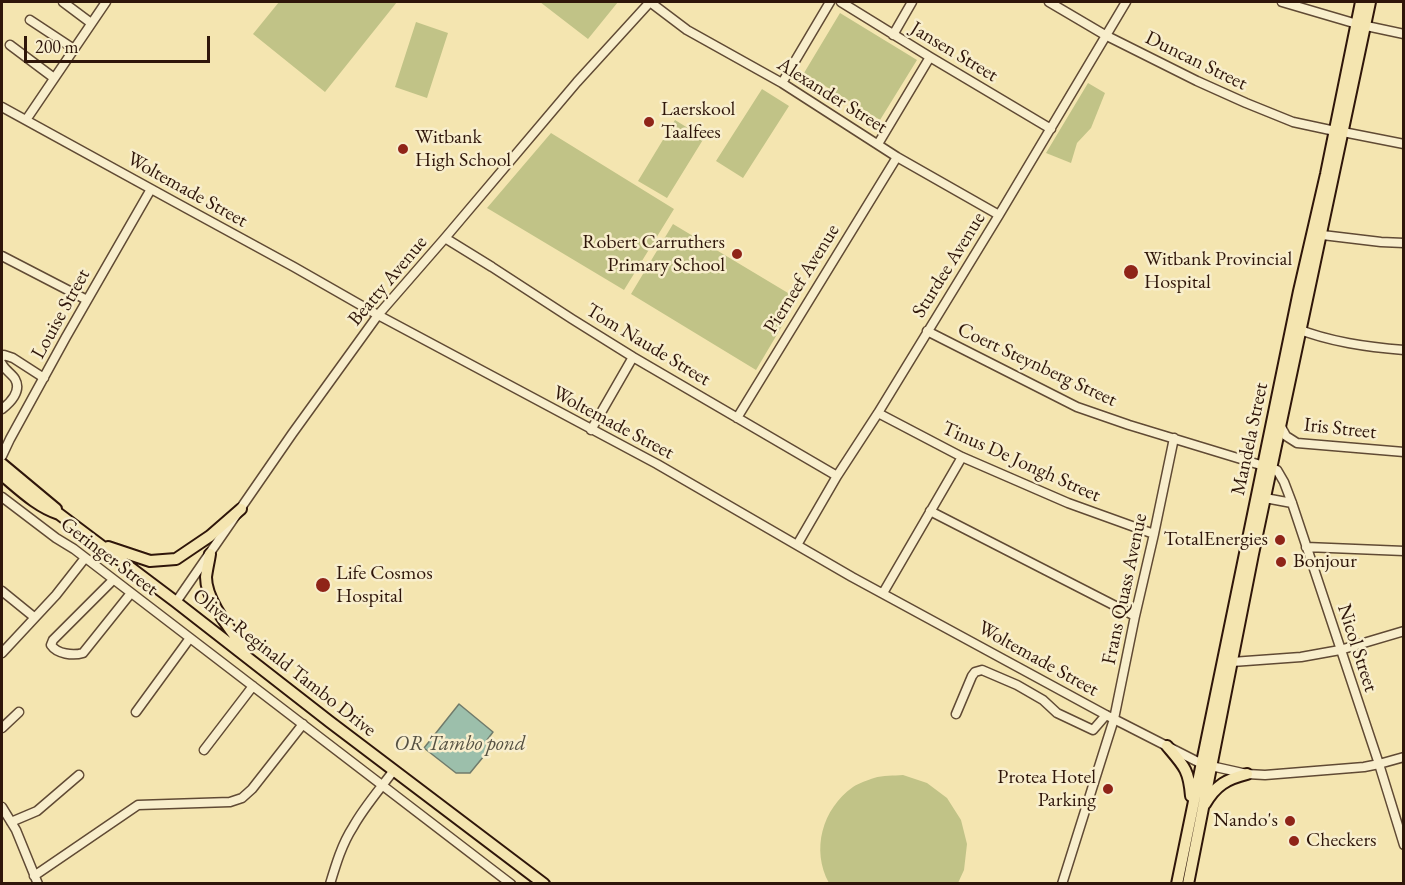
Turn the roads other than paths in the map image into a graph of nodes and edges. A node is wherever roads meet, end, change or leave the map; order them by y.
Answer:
1 (63, 2) edge
2 (106, 2) edge
3 (650, 2) edge
4 (830, 2) edge
5 (841, 2) edge
6 (912, 2) edge
7 (1049, 2) edge
8 (1126, 2) edge
9 (1282, 2) edge
10 (1361, 2) edge
11 (1370, 2) edge
12 (30, 20) dead end
13 (91, 23) junction
14 (1361, 24) junction
15 (893, 34) junction
16 (1404, 34) edge
17 (1105, 35) junction
18 (10, 45) dead end
19 (74, 49) junction
20 (930, 57) junction
21 (54, 78) junction
22 (782, 83) junction
23 (2, 106) edge
24 (26, 120) junction
25 (1051, 129) junction
26 (1339, 132) junction
27 (878, 144) junction
28 (1404, 144) edge
29 (897, 157) junction
30 (151, 189) junction
31 (999, 215) junction
32 (1316, 235) junction
33 (445, 238) junction
34 (1404, 243) edge
35 (2, 256) edge
36 (87, 300) junction
37 (378, 315) junction
38 (1296, 329) junction
39 (927, 331) junction
40 (1404, 350) edge
41 (2, 357) edge
42 (633, 357) junction
43 (2, 364) edge
44 (44, 378) junction
45 (2, 409) edge
46 (878, 412) junction
47 (736, 418) junction
48 (1280, 425) junction
49 (591, 430) junction
50 (1174, 438) junction
51 (1404, 452) edge
52 (2, 456) edge
53 (962, 457) junction
54 (2, 464) edge
55 (1267, 466) junction
56 (2, 475) edge
57 (837, 476) junction
58 (2, 497) edge
59 (1265, 498) junction
60 (1292, 503) junction
61 (241, 509) junction
62 (930, 511) junction
63 (59, 514) junction
64 (1154, 534) junction
65 (99, 544) junction
66 (797, 545) junction
67 (1306, 547) junction
68 (1404, 551) edge
69 (210, 554) junction
70 (85, 558) junction
71 (113, 580) junction
72 (2, 591) edge
73 (131, 593) junction
74 (883, 593) junction
75 (176, 602) junction
76 (1135, 616) junction
77 (34, 617) junction
78 (1404, 631) edge
79 (190, 638) junction
80 (1340, 650) junction
81 (2, 653) edge
82 (251, 659) junction
83 (1227, 661) junction
84 (253, 686) junction
85 (18, 712) dead end
86 (136, 712) dead end
87 (956, 714) dead end
88 (1110, 717) junction
89 (303, 724) junction
90 (2, 728) edge
91 (1167, 746) junction
92 (204, 750) dead end
93 (1404, 757) edge
94 (1206, 765) junction
95 (1379, 765) junction
96 (394, 770) junction
97 (1247, 774) junction
98 (79, 775) dead end
99 (383, 785) junction
100 (2, 807) edge
101 (1197, 809) junction
102 (11, 822) junction
103 (1404, 845) edge
104 (36, 880) edge
105 (330, 884) edge
106 (511, 884) edge
107 (544, 884) edge
108 (1062, 884) edge
109 (1177, 884) edge
110 (1188, 884) edge

1 - 13 street
2 - 13 street
3 - 22 street, Alexander Street
3 - 33 street, Beatty Avenue
4 - 22 street
5 - 15 street, Jansen Street
6 - 15 street
7 - 17 street, Duncan Street
8 - 17 street, Sturdee Avenue
9 - 14 street
10 - 14 main road, Mandela Street
11 - 14 main road, Mandela Street
12 - 19 street
13 - 19 street
14 - 16 street
14 - 26 main road, Mandela Street
15 - 20 street, Jansen Street
17 - 25 street, Sturdee Avenue
17 - 26 street, Duncan Street
18 - 21 street
19 - 21 street
20 - 25 street, Jansen Street
20 - 27 street
21 - 24 street
22 - 27 street, Alexander Street
23 - 24 street, Woltemade Street
24 - 30 street, Woltemade Street
25 - 31 street, Sturdee Avenue
26 - 28 street, Duncan Street
26 - 32 main road, Mandela Street
27 - 29 street, Alexander Street
29 - 31 street, Alexander Street
29 - 47 street, Pierneef Avenue
30 - 36 street, Louise Street
30 - 37 street, Woltemade Street
31 - 39 street, Sturdee Avenue
32 - 34 street
32 - 38 main road, Mandela Street
33 - 37 street, Beatty Avenue
33 - 42 street, Tom Naude Street
35 - 36 street
36 - 44 street, Louise Street
37 - 49 street, Woltemade Street
37 - 61 street, Beatty Avenue
38 - 40 street
38 - 48 main road, Mandela Street
38 - 55 main road, Mandela Street
39 - 46 street, Sturdee Avenue
39 - 50 street, Coert Steynberg Street
41 - 44 street
42 - 47 street, Tom Naude Street
42 - 49 street
43 - 45 street
44 - 52 street, Louise Street
46 - 53 street, Tinus De Jongh Street
46 - 57 street, Sturdee Avenue
47 - 57 street, Tom Naude Street
48 - 51 street, Iris Street
48 - 55 main road, Mandela Street
49 - 66 street, Woltemade Street
50 - 55 street, Coert Steynberg Street
50 - 64 street, Frans Quass Avenue
53 - 62 street
53 - 64 street, Tinus De Jongh Street
54 - 63 main road, Oliver Reginald Tambo Drive
55 - 59 main road, Mandela Street
55 - 60 street, Nicol Street
55 - 83 main road, Mandela Street
56 - 63 main road, Oliver Reginald Tambo Drive
57 - 66 street, Sturdee Avenue
58 - 70 street, Geringer Street
59 - 60 street
59 - 83 main road, Mandela Street
60 - 67 street, Nicol Street
61 - 65 main road
61 - 69 street, Beatty Avenue
62 - 74 street
62 - 76 street
63 - 65 main road, Oliver Reginald Tambo Drive
64 - 76 street, Frans Quass Avenue
65 - 75 main road, Oliver Reginald Tambo Drive
66 - 74 street, Woltemade Street
67 - 68 street
67 - 80 street, Nicol Street
69 - 75 street, Beatty Avenue
69 - 82 main road
70 - 71 street, Geringer Street
70 - 77 street
71 - 73 street, Geringer Street
71 - 73 street
72 - 77 street
73 - 79 street, Geringer Street
74 - 88 street, Woltemade Street
75 - 82 main road, Oliver Reginald Tambo Drive
76 - 88 street, Frans Quass Avenue
77 - 81 street
78 - 80 street
79 - 84 street, Geringer Street
79 - 86 street
80 - 83 street
80 - 95 street, Nicol Street
82 - 96 main road, Oliver Reginald Tambo Drive
83 - 94 main road, Mandela Street
84 - 89 street, Geringer Street
84 - 92 street
85 - 90 street
87 - 88 street
88 - 91 street, Woltemade Street
88 - 108 street, Frans Quass Avenue
89 - 99 street, Geringer Street
89 - 104 street
91 - 94 street, Woltemade Street
91 - 101 main road
93 - 95 street, Woltemade Street
94 - 97 street, Woltemade Street
94 - 101 main road, Mandela Street
95 - 97 street, Woltemade Street
95 - 103 street, Nicol Street
96 - 99 street
96 - 107 main road, Oliver Reginald Tambo Drive
97 - 101 main road
98 - 102 street
99 - 105 street
99 - 106 street, Geringer Street
100 - 102 street
101 - 109 main road, Mandela Street
101 - 110 main road, Mandela Street
102 - 104 street

